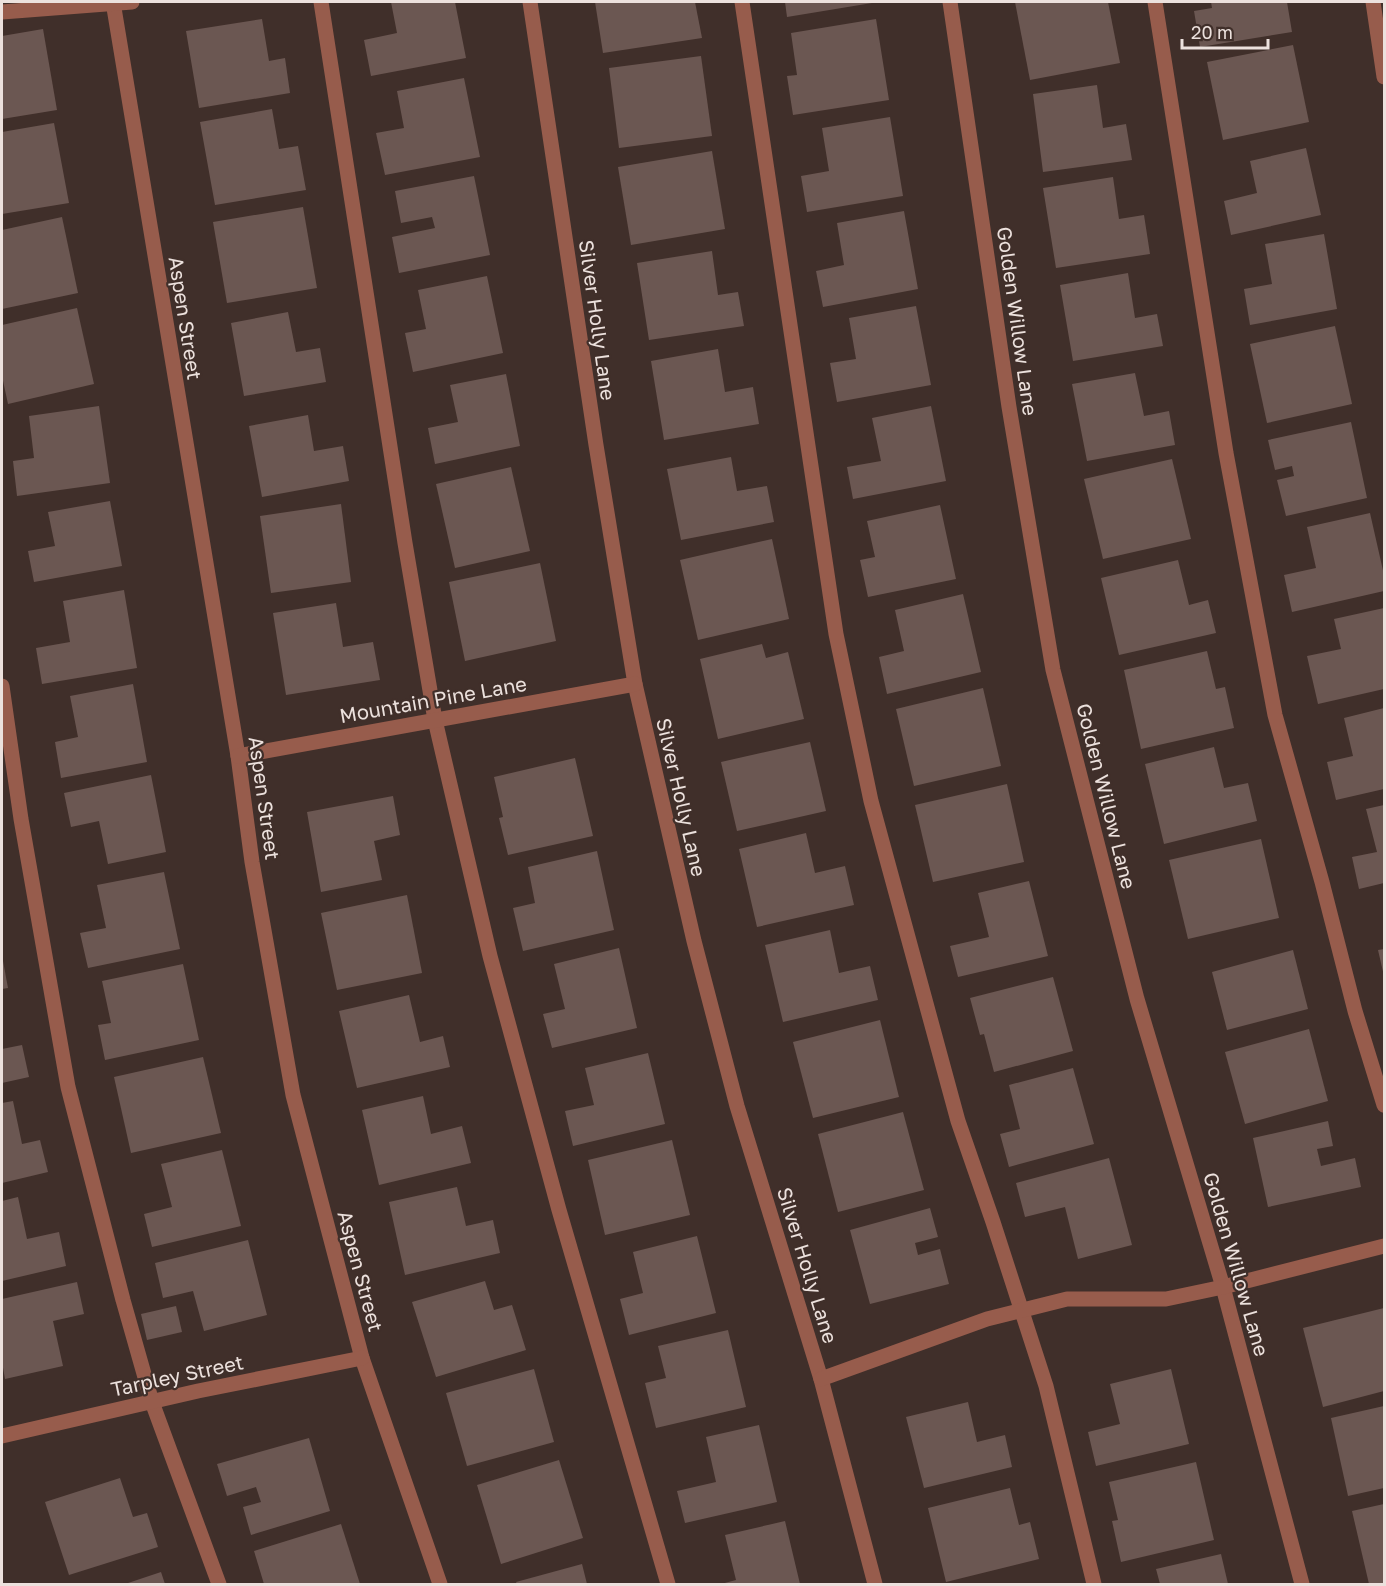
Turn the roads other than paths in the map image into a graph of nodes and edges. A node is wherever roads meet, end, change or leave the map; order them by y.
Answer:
1 (113, 2) edge
2 (132, 2) edge
3 (321, 2) edge
4 (530, 2) edge
5 (742, 2) edge
6 (950, 2) edge
7 (1155, 2) edge
8 (1373, 2) edge
9 (2, 12) edge
10 (1384, 77) edge
11 (635, 684) junction
12 (2, 686) edge
13 (435, 720) junction
14 (238, 756) junction
15 (1384, 1105) edge
16 (1384, 1246) edge
17 (1223, 1287) junction
18 (1022, 1311) junction
19 (362, 1358) junction
20 (820, 1379) junction
21 (152, 1402) junction
22 (2, 1436) edge
23 (219, 1584) edge
24 (440, 1584) edge
25 (668, 1584) edge
26 (875, 1584) edge
27 (1094, 1584) edge
28 (1302, 1584) edge

1 - 2 street
1 - 9 street
1 - 14 street, Aspen Street
3 - 13 street
4 - 11 street, Silver Holly Lane
5 - 18 street
6 - 17 street, Golden Willow Lane
7 - 15 street
8 - 10 street
11 - 13 street, Mountain Pine Lane
11 - 20 street, Silver Holly Lane
12 - 21 street
13 - 14 street, Mountain Pine Lane
13 - 25 street
14 - 19 street, Aspen Street
16 - 17 street
17 - 18 street
17 - 28 street, Golden Willow Lane
18 - 20 street
18 - 27 street
19 - 21 street, Tarpley Street
19 - 24 street, Aspen Street
20 - 26 street, Silver Holly Lane
21 - 22 street, Tarpley Street
21 - 23 street

